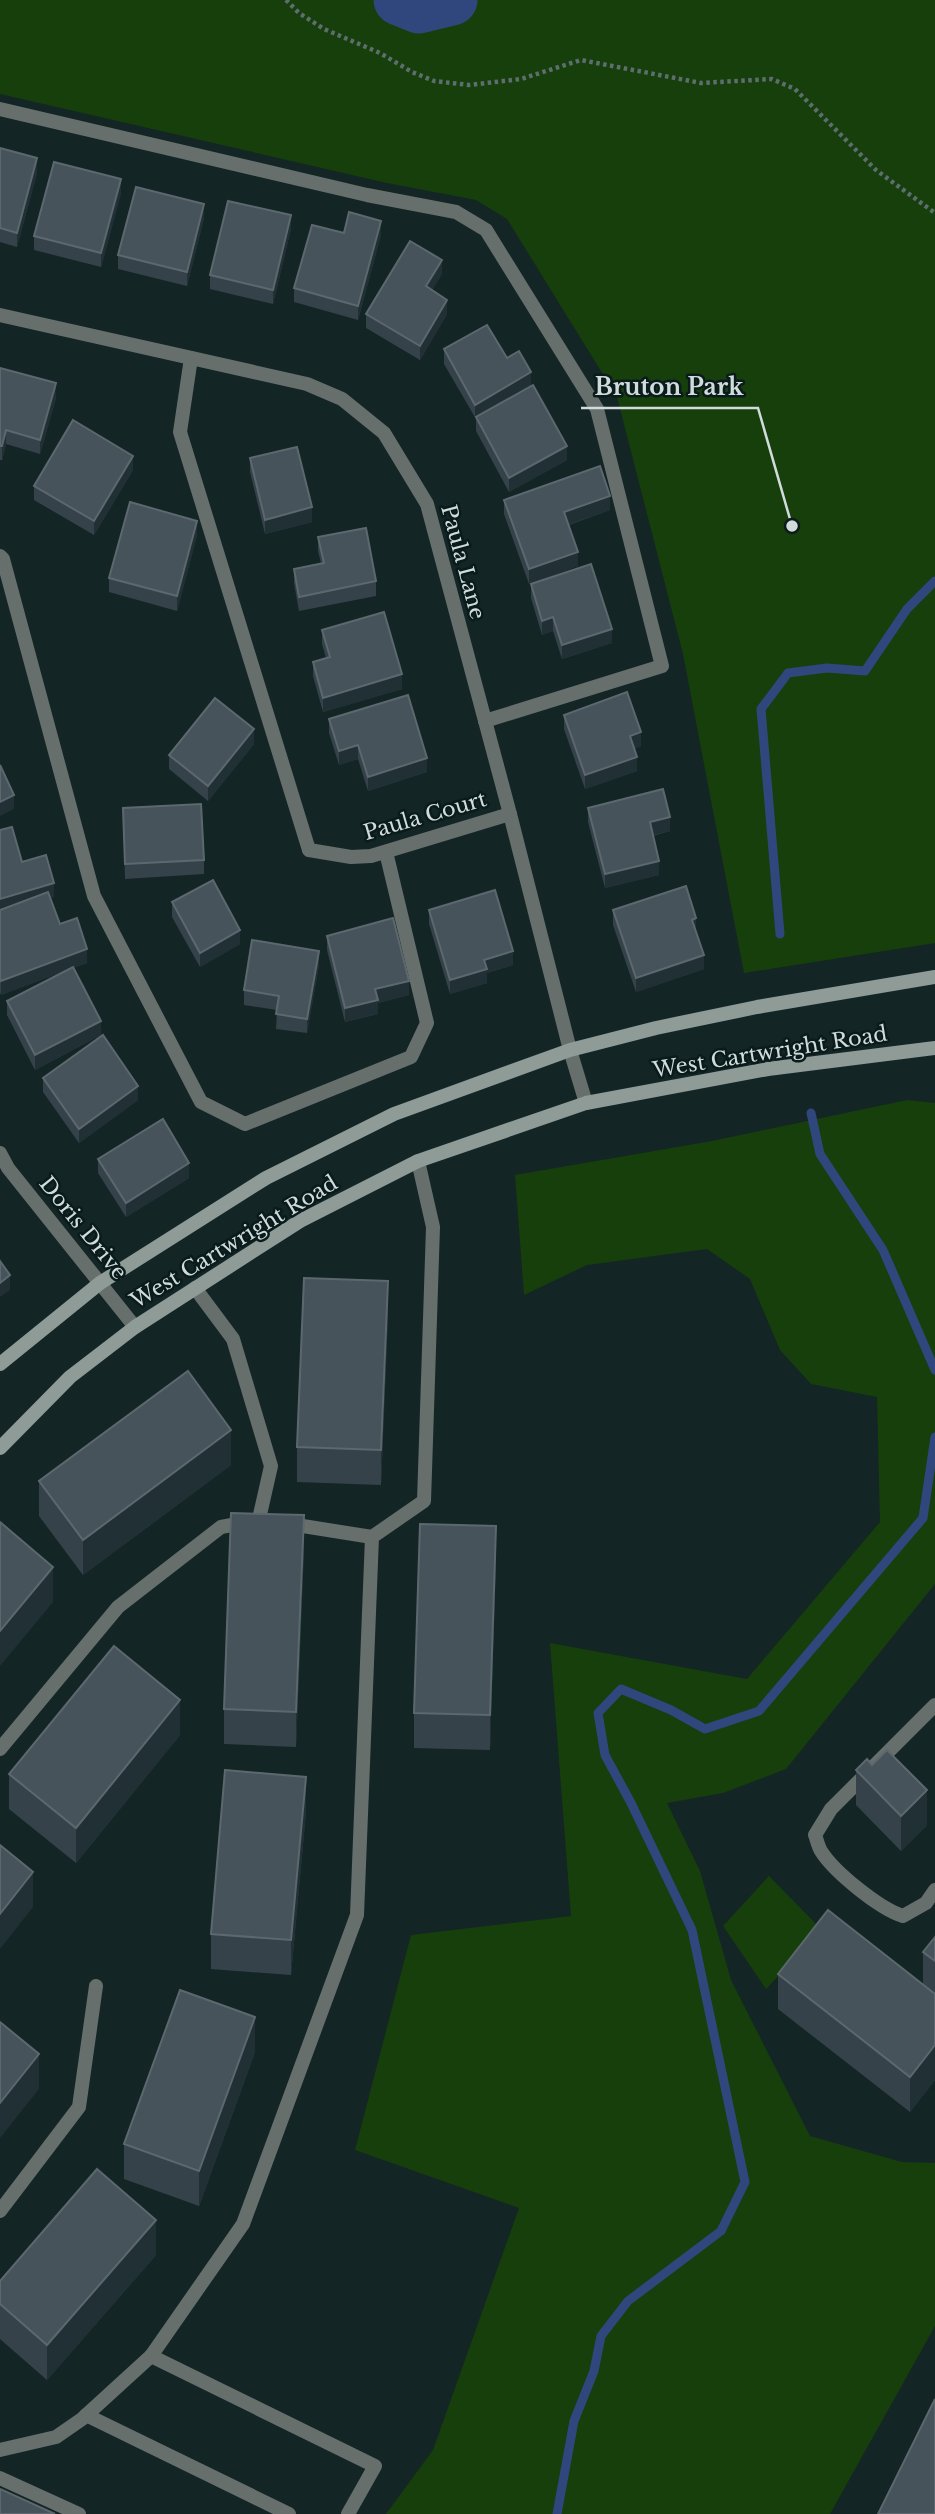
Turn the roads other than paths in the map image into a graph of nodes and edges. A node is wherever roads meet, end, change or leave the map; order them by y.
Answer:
1 (0, 109) edge
2 (0, 315) edge
3 (191, 358) junction
4 (0, 556) edge
5 (485, 721) junction
6 (510, 814) junction
7 (386, 852) junction
8 (935, 976) edge
9 (935, 1048) edge
10 (570, 1050) junction
11 (586, 1103) junction
12 (0, 1153) edge
13 (418, 1161) junction
14 (100, 1283) junction
15 (195, 1288) junction
16 (135, 1327) junction
17 (0, 1364) edge
18 (0, 1448) edge
19 (259, 1519) junction
20 (372, 1537) junction
21 (935, 1705) edge
22 (0, 1749) edge
23 (935, 1890) edge
24 (96, 1986) dead end
25 (0, 2211) edge
26 (151, 2356) junction
27 (86, 2415) junction
28 (0, 2450) edge
29 (0, 2478) edge
30 (79, 2514) edge
31 (289, 2514) edge
32 (348, 2514) edge

1 - 5 street
2 - 3 street, Paula Lane
3 - 5 street, Paula Lane
3 - 7 street, Paula Court
4 - 7 street
5 - 6 street, Paula Lane
6 - 7 street, Paula Court
6 - 10 street, Paula Lane
8 - 10 main road, West Cartwright Road
9 - 11 main road, West Cartwright Road
10 - 11 street, Paula Lane
10 - 14 main road, West Cartwright Road
11 - 13 main road, West Cartwright Road
12 - 14 street, Doris Drive
13 - 15 main road, West Cartwright Road
13 - 20 street
14 - 16 street, Doris Drive
14 - 17 main road, West Cartwright Road
15 - 16 main road, West Cartwright Road
15 - 19 street
16 - 18 main road, West Cartwright Road
19 - 20 street
19 - 22 street
20 - 26 street
21 - 23 street
24 - 25 street
26 - 27 street
26 - 32 street
27 - 28 street
27 - 31 street
29 - 30 street

